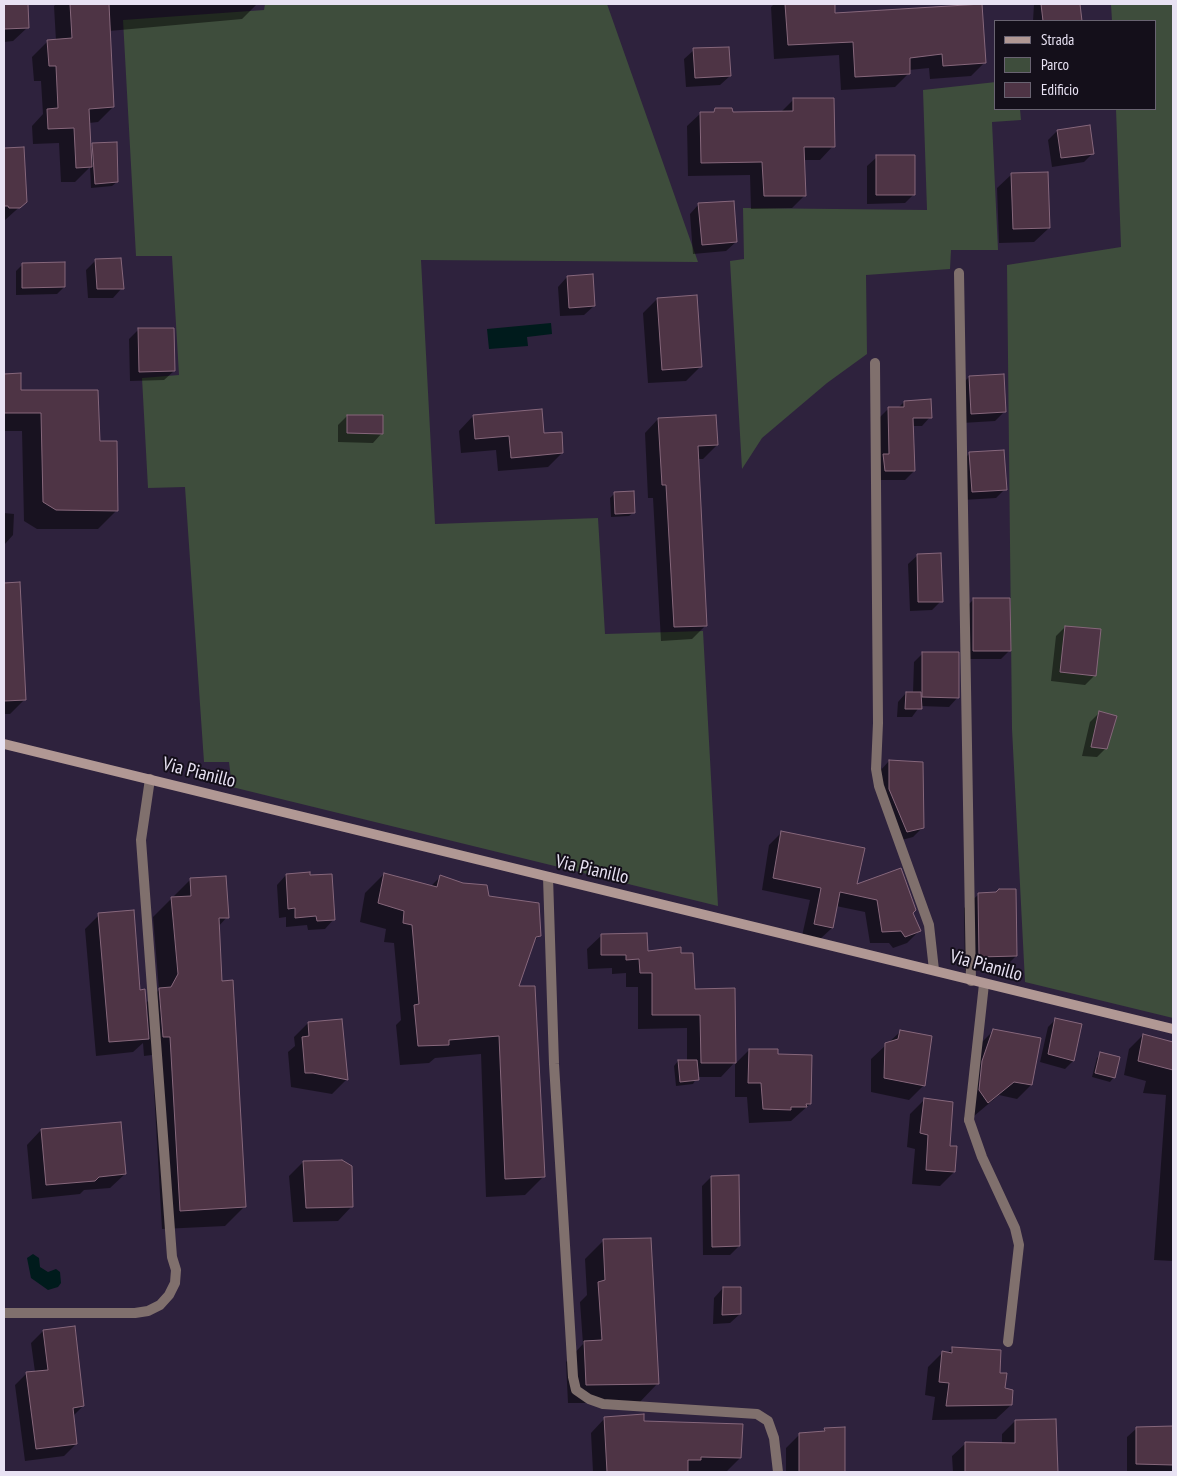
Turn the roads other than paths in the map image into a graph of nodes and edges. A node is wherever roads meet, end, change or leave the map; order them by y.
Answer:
1 (959, 274) dead end
2 (875, 362) dead end
3 (4, 744) edge
4 (150, 779) junction
5 (548, 878) junction
6 (934, 970) junction
7 (971, 982) junction
8 (984, 984) junction
9 (1173, 1030) edge
10 (4, 1313) edge
11 (1008, 1342) dead end
12 (778, 1472) edge

1 - 7 street
2 - 6 street
3 - 4 street, Via Pianillo
4 - 5 street, Via Pianillo
4 - 10 street
5 - 6 street, Via Pianillo
5 - 12 street
6 - 7 street, Via Pianillo
7 - 8 street, Via Pianillo
8 - 9 street, Via Pianillo
8 - 11 street

